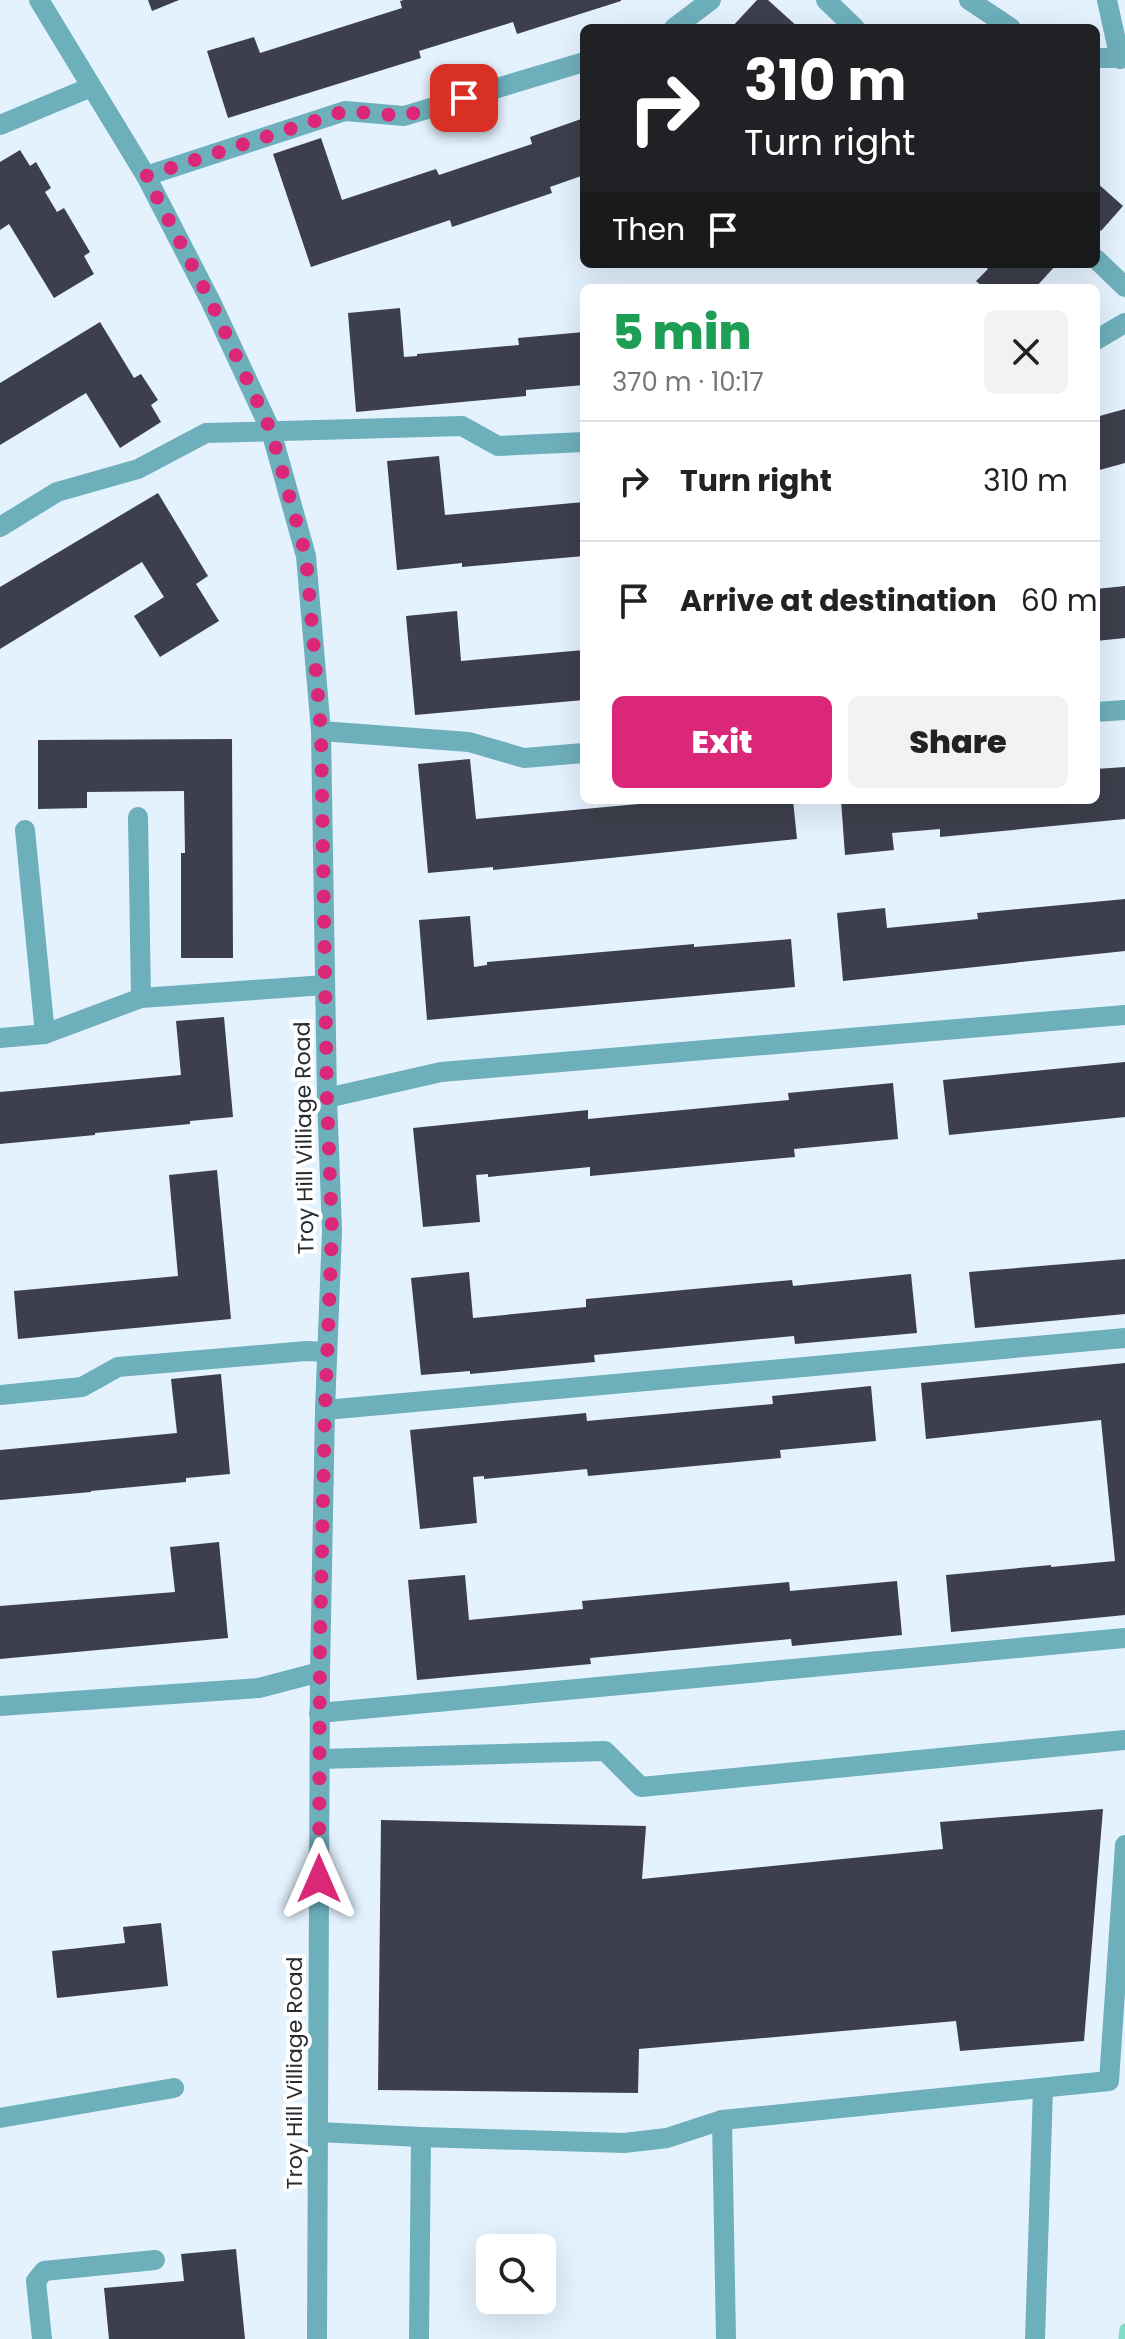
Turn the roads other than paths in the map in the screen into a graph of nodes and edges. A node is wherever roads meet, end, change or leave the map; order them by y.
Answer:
1 (39, 0) edge
2 (711, 0) edge
3 (826, 0) edge
4 (969, 0) edge
5 (1107, 0) edge
6 (679, 24) edge
7 (851, 24) edge
8 (1005, 24) edge
9 (1100, 58) edge
10 (1123, 58) edge
11 (580, 63) edge
12 (91, 87) junction
13 (0, 125) edge
14 (146, 176) junction
15 (1100, 263) edge
16 (1125, 287) edge
17 (1125, 323) edge
18 (1100, 338) edge
19 (271, 431) junction
20 (580, 442) edge
21 (0, 527) edge
22 (1125, 710) edge
23 (1100, 712) edge
24 (321, 731) junction
25 (580, 753) edge
26 (138, 817) dead end
27 (25, 830) dead end
28 (325, 985) junction
29 (141, 998) junction
30 (1125, 1015) edge
31 (45, 1034) junction
32 (0, 1038) edge
33 (327, 1098) junction
34 (1125, 1338) edge
35 (327, 1352) junction
36 (0, 1395) edge
37 (325, 1410) junction
38 (1125, 1638) edge
39 (320, 1672) junction
40 (0, 1706) edge
41 (319, 1713) junction
42 (1125, 1740) edge
43 (320, 1759) junction
44 (1125, 1845) edge
45 (174, 2088) dead end
46 (1043, 2089) junction
47 (0, 2118) edge
48 (722, 2120) junction
49 (318, 2132) junction
50 (421, 2137) junction
51 (155, 2260) dead end
52 (42, 2339) edge
53 (317, 2339) edge
54 (419, 2339) edge
55 (726, 2339) edge
56 (1035, 2339) edge

1 - 12 street, Troy Hill Villiage Road
2 - 6 street
3 - 7 street
4 - 8 street
5 - 10 street
9 - 10 street
11 - 14 street
12 - 13 street
12 - 14 street, Troy Hill Villiage Road
14 - 19 street, Troy Hill Villiage Road
15 - 16 street
17 - 18 street
19 - 20 street
19 - 21 street
19 - 24 street, Troy Hill Villiage Road
22 - 23 street
24 - 25 street
24 - 28 street, Troy Hill Villiage Road
26 - 29 street
27 - 31 street
28 - 29 street
28 - 33 street, Troy Hill Villiage Road
29 - 31 street
30 - 33 street
31 - 32 street
33 - 35 street, Troy Hill Villiage Road
34 - 37 street
35 - 36 street
35 - 37 street, Troy Hill Villiage Road
37 - 39 street, Troy Hill Villiage Road
38 - 41 street
39 - 40 street
39 - 41 street, Troy Hill Villiage Road
41 - 43 street, Troy Hill Villiage Road
42 - 43 street
43 - 49 street, Troy Hill Villiage Road
44 - 46 street
45 - 47 street
46 - 48 street
46 - 56 street
48 - 50 street
48 - 55 street
49 - 50 street
49 - 53 street, Troy Hill Villiage Road
50 - 54 street
51 - 52 street

